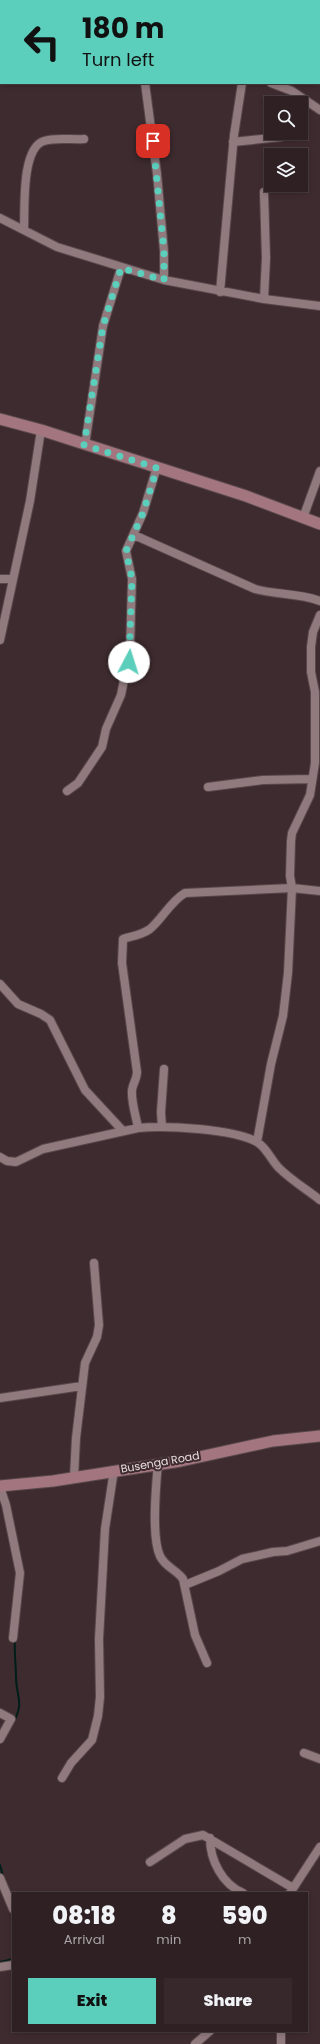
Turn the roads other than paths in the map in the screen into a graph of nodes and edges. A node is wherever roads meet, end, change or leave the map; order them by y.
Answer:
1 (145, 84) edge
2 (242, 84) edge
3 (274, 84) edge
4 (320, 110) edge
5 (84, 139) dead end
6 (264, 139) edge
7 (233, 142) junction
8 (264, 192) dead end
9 (0, 218) edge
10 (24, 229) junction
11 (121, 268) junction
12 (164, 280) junction
13 (220, 292) junction
14 (264, 300) junction
15 (320, 306) edge
16 (0, 419) edge
17 (41, 430) junction
18 (84, 445) junction
19 (157, 468) junction
20 (320, 471) edge
21 (303, 518) junction
22 (320, 524) edge
23 (134, 535) junction
24 (13, 579) junction
25 (0, 580) edge
26 (320, 601) edge
27 (320, 615) edge
28 (0, 640) edge
29 (316, 680) edge
30 (312, 779) junction
31 (208, 787) dead end
32 (67, 791) dead end
33 (292, 888) junction
34 (320, 891) edge
35 (0, 984) edge
36 (164, 1069) dead end
37 (162, 1127) junction
38 (138, 1128) junction
39 (123, 1131) junction
40 (257, 1142) junction
41 (0, 1157) edge
42 (320, 1200) edge
43 (94, 1263) dead end
44 (82, 1386) junction
45 (0, 1398) edge
46 (320, 1436) edge
47 (158, 1464) junction
48 (114, 1470) junction
49 (74, 1477) junction
50 (0, 1486) edge
51 (320, 1541) edge
52 (185, 1585) junction
53 (13, 1638) dead end
54 (207, 1663) dead end
55 (0, 1713) edge
56 (0, 1739) edge
57 (304, 1753) dead end
58 (320, 1758) edge
59 (62, 1778) dead end
60 (210, 1838) junction
61 (320, 1847) edge
62 (150, 1862) dead end
63 (0, 1878) edge
64 (291, 1891) edge
65 (242, 1892) edge
66 (12, 1907) edge
67 (12, 1965) edge
68 (0, 1967) edge
69 (205, 2032) edge
70 (281, 2032) edge
71 (194, 2044) edge
72 (281, 2044) edge

1 - 12 street
2 - 7 street
3 - 4 street
5 - 10 street
6 - 7 street
7 - 13 street
8 - 14 street
9 - 10 street
10 - 11 street
11 - 12 street
11 - 18 street
12 - 13 street
13 - 14 street
14 - 15 street
16 - 17 main road
17 - 18 main road
17 - 24 street
18 - 19 main road
19 - 21 main road
19 - 23 street
20 - 21 street
21 - 22 main road
23 - 26 street
23 - 32 street
24 - 25 street
24 - 28 street
27 - 29 street
29 - 30 street
30 - 31 street
30 - 33 street
33 - 34 street
33 - 38 street
33 - 40 street
35 - 39 street
36 - 37 street
37 - 38 street
37 - 40 street
38 - 39 street
39 - 41 street
40 - 42 street
43 - 44 street
44 - 45 street
44 - 49 street
46 - 47 main road, Busenga Road
47 - 48 main road, Busenga Road
47 - 52 street
48 - 49 main road, Busenga Road
48 - 59 street
49 - 50 main road, Busenga Road
50 - 53 street
51 - 52 street
52 - 54 street
55 - 56 street
57 - 58 street
60 - 62 street
60 - 64 street
60 - 65 street
61 - 64 street
63 - 66 street
67 - 68 street
69 - 71 street
70 - 72 street

